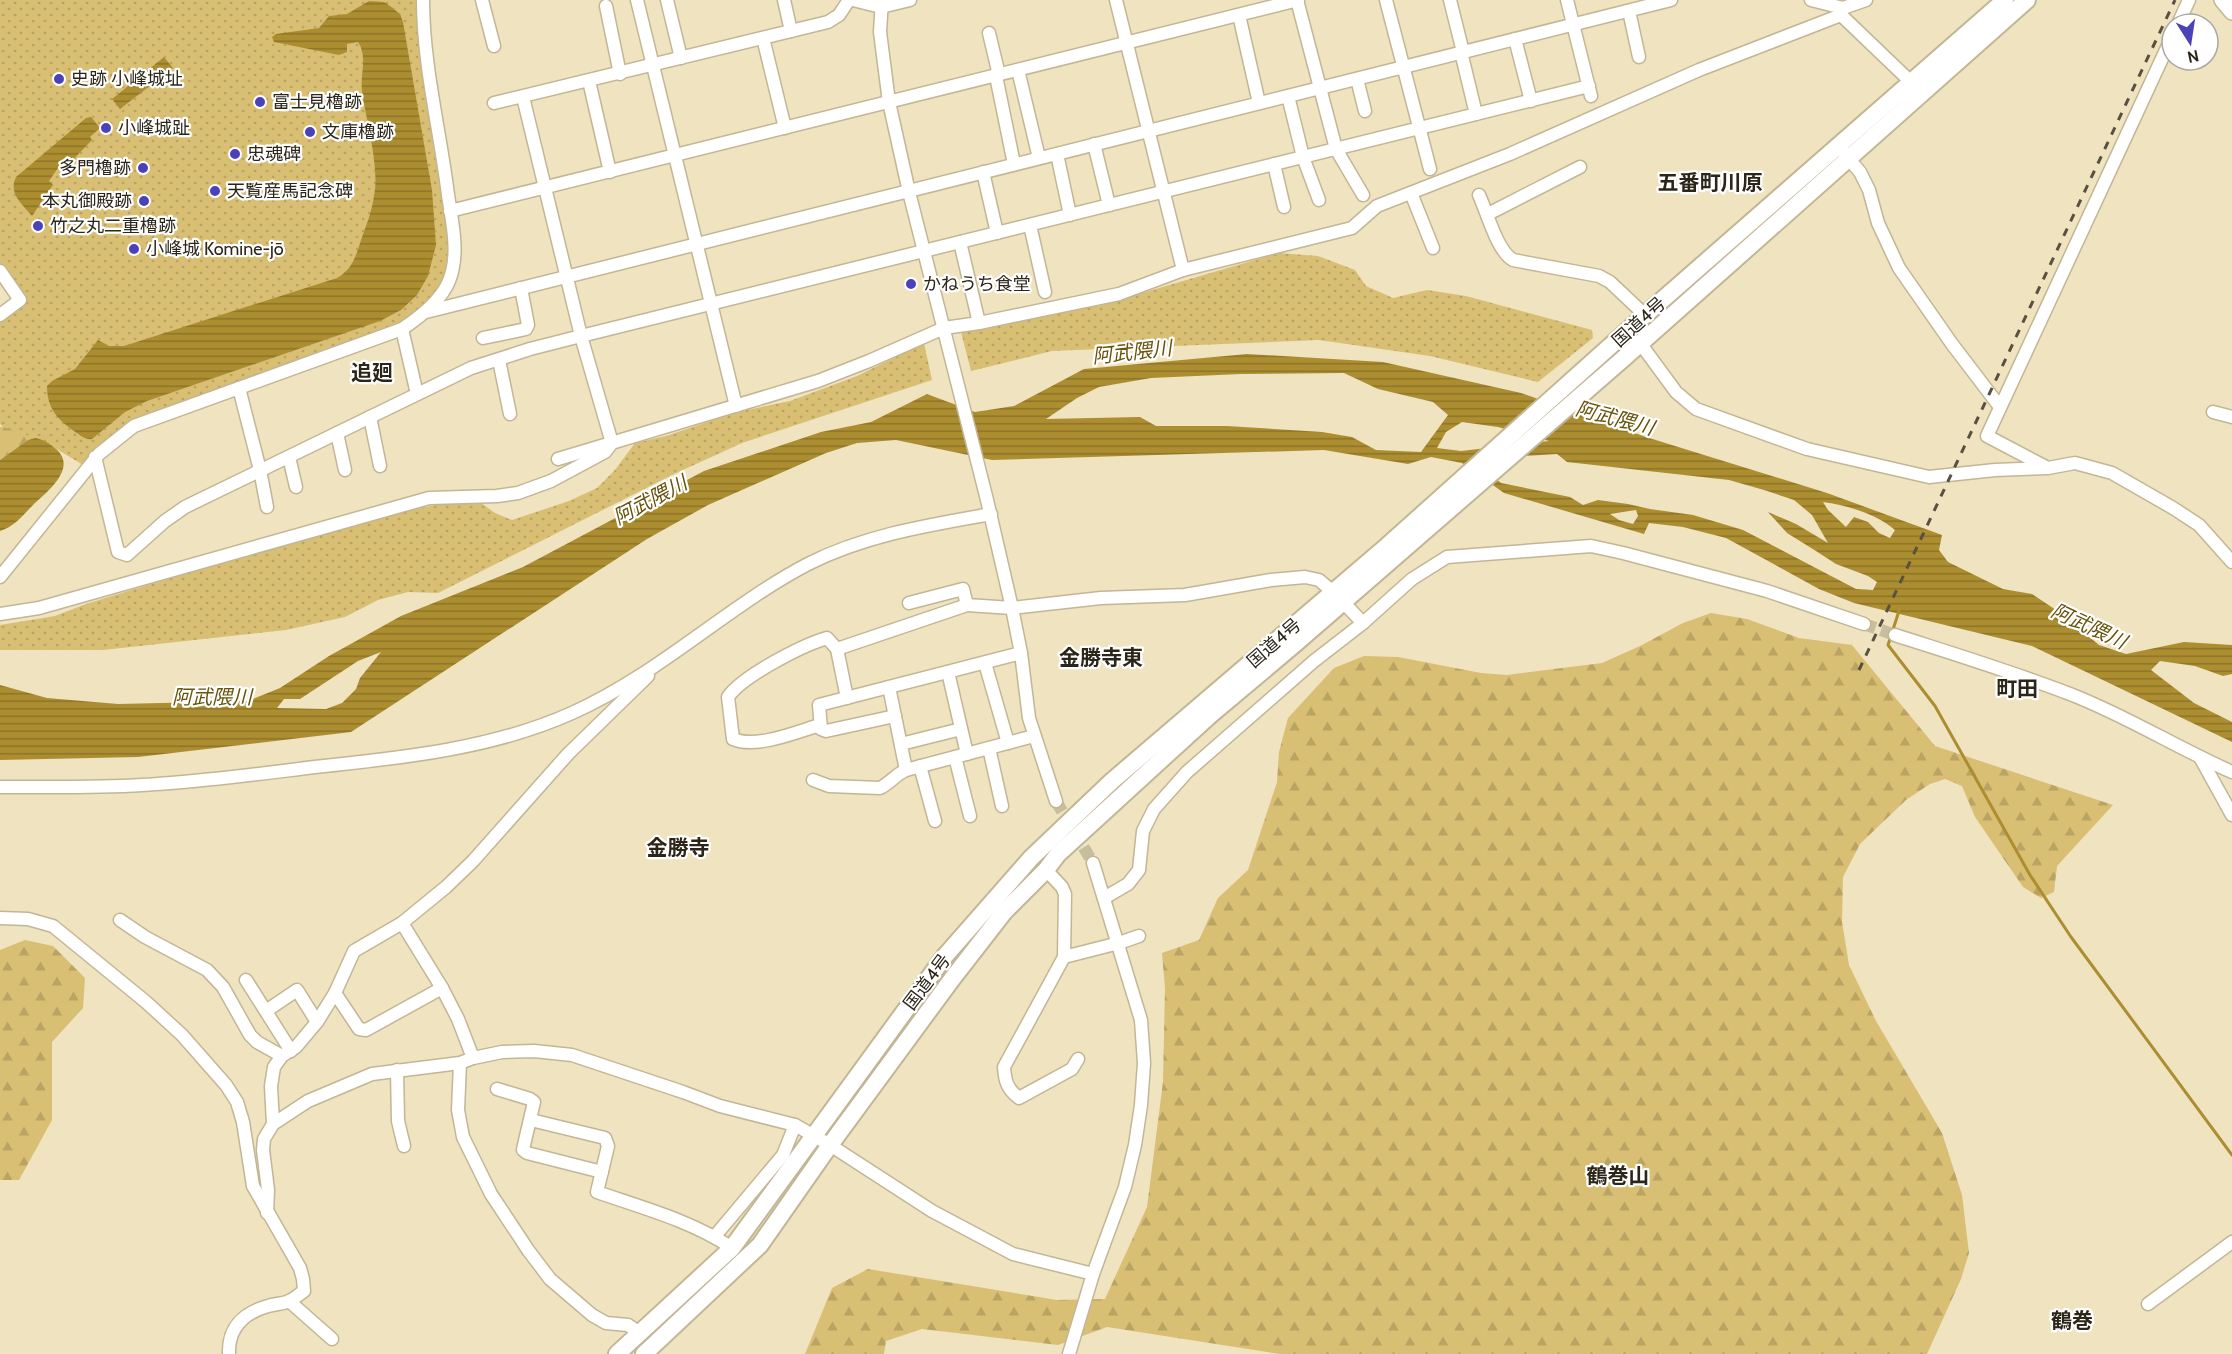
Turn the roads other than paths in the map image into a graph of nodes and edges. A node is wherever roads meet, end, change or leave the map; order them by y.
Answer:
1 (423, 0) edge
2 (482, 0) edge
3 (637, 0) edge
4 (667, 0) edge
5 (784, 0) edge
6 (849, 0) edge
7 (853, 0) edge
8 (910, 0) edge
9 (1116, 0) edge
10 (1298, 0) edge
11 (1386, 0) edge
12 (1450, 0) edge
13 (1567, 0) edge
14 (1811, 0) edge
15 (1866, 0) edge
16 (2005, 0) edge
17 (2027, 0) edge
18 (2222, 0) edge
19 (1663, 1) edge
20 (881, 4) edge
21 (1256, 5) edge
22 (606, 6) dead end
23 (1629, 11) junction
24 (1842, 11) junction
25 (2232, 12) edge
26 (1239, 15) junction
27 (1574, 24) junction
28 (791, 31) junction
29 (989, 33) dead end
30 (763, 38) junction
31 (1515, 39) junction
32 (1127, 43) junction
33 (494, 46) dead end
34 (1462, 52) junction
35 (1639, 57) dead end
36 (681, 58) junction
37 (2160, 63) edge
38 (653, 65) junction
39 (1403, 67) junction
40 (1018, 70) junction
41 (620, 74) junction
42 (997, 75) junction
43 (1357, 79) junction
44 (589, 81) junction
45 (1912, 83) junction
46 (1320, 88) junction
47 (1288, 96) junction
48 (523, 97) junction
49 (1531, 100) junction
50 (889, 102) junction
51 (494, 103) dead end
52 (1259, 103) junction
53 (1365, 111) dead end
54 (1476, 114) junction
55 (785, 128) junction
56 (1418, 128) junction
57 (1148, 131) junction
58 (1094, 144) junction
59 (1336, 149) junction
60 (1844, 153) junction
61 (1057, 154) junction
62 (675, 156) junction
63 (1304, 157) junction
64 (1038, 158) junction
65 (1014, 164) junction
66 (1274, 164) junction
67 (1580, 167) dead end
68 (1430, 169) dead end
69 (610, 172) junction
70 (983, 172) junction
71 (546, 188) junction
72 (909, 192) junction
73 (1164, 192) junction
74 (1411, 193) junction
75 (1363, 195) dead end
76 (1479, 195) dead end
77 (1319, 200) dead end
78 (1109, 205) junction
79 (1284, 207) dead end
80 (450, 211) junction
81 (1488, 214) junction
82 (1070, 215) junction
83 (1030, 225) junction
84 (997, 233) junction
85 (960, 242) junction
86 (697, 244) junction
87 (1433, 248) dead end
88 (924, 251) junction
89 (1183, 270) junction
90 (0, 271) edge
91 (567, 276) junction
92 (520, 288) junction
93 (1045, 292) dead end
94 (711, 304) junction
95 (426, 312) junction
96 (0, 315) edge
97 (1645, 315) junction
98 (979, 323) junction
99 (402, 329) junction
100 (945, 332) junction
101 (581, 336) junction
102 (483, 338) dead end
103 (1640, 343) junction
104 (499, 360) junction
105 (238, 388) junction
106 (417, 394) junction
107 (736, 406) junction
108 (2000, 407) junction
109 (2213, 412) dead end
110 (510, 414) dead end
111 (370, 417) junction
112 (2232, 417) edge
113 (337, 433) junction
114 (612, 443) junction
115 (95, 457) junction
116 (289, 457) junction
117 (558, 459) dead end
118 (380, 466) dead end
119 (2048, 468) junction
120 (260, 470) junction
121 (345, 470) dead end
122 (296, 488) dead end
123 (267, 507) dead end
124 (991, 514) junction
125 (2232, 561) edge
126 (0, 577) edge
127 (1338, 597) junction
128 (909, 603) dead end
129 (968, 604) junction
130 (1012, 608) junction
131 (0, 614) edge
132 (1363, 623) junction
133 (1864, 624) tunnel mouth
134 (1895, 635) tunnel mouth
135 (837, 650) junction
136 (1021, 653) junction
137 (985, 663) junction
138 (655, 667) junction
139 (948, 672) junction
140 (889, 687) junction
141 (847, 698) junction
142 (895, 716) junction
143 (820, 726) junction
144 (961, 729) junction
145 (1034, 736) junction
146 (1008, 743) junction
147 (901, 744) junction
148 (989, 748) junction
149 (961, 755) junction
150 (2201, 759) junction
151 (920, 766) junction
152 (906, 770) junction
153 (2232, 772) edge
154 (813, 780) dead end
155 (0, 787) edge
156 (1056, 801) tunnel mouth
157 (1002, 806) dead end
158 (2232, 814) edge
159 (970, 816) dead end
160 (935, 821) dead end
161 (1093, 863) tunnel mouth
162 (1046, 870) junction
163 (1104, 898) junction
164 (0, 918) edge
165 (120, 920) dead end
166 (402, 923) junction
167 (1139, 936) dead end
168 (1119, 943) junction
169 (1064, 957) junction
170 (246, 980) dead end
171 (442, 988) junction
172 (335, 993) junction
173 (266, 1011) junction
174 (318, 1022) junction
175 (287, 1054) junction
176 (473, 1058) junction
177 (1078, 1059) dead end
178 (460, 1063) junction
179 (398, 1070) junction
180 (497, 1089) dead end
181 (531, 1120) junction
182 (273, 1124) junction
183 (795, 1125) junction
184 (815, 1136) junction
185 (830, 1144) junction
186 (404, 1146) dead end
187 (602, 1172) junction
188 (267, 1213) junction
189 (715, 1236) junction
190 (2232, 1242) edge
191 (732, 1248) junction
192 (1093, 1274) junction
193 (289, 1301) junction
194 (2148, 1304) dead end
195 (640, 1333) junction
196 (332, 1339) dead end
197 (229, 1354) edge
198 (616, 1354) edge
199 (644, 1354) edge
200 (1069, 1354) edge

1 - 80 street
2 - 33 street
3 - 38 street
4 - 36 street
5 - 28 street
6 - 28 street
7 - 20 street
8 - 20 street
9 - 32 street
10 - 21 street
10 - 46 street
11 - 39 street
12 - 34 street
13 - 27 street
14 - 24 street
15 - 24 street
16 - 45 highway, 国道4号
17 - 60 highway, 国道4号
18 - 25 main road
19 - 23 street
20 - 50 street
21 - 26 street
22 - 41 street
23 - 27 street
23 - 35 street
24 - 45 street
24 - 74 street
26 - 32 street
26 - 52 street
27 - 31 street
27 - 49 street
28 - 30 street
29 - 42 street
30 - 36 street
30 - 55 street
31 - 34 street
31 - 49 street
32 - 40 street
32 - 57 street
34 - 39 street
34 - 54 street
36 - 38 street
37 - 108 street
38 - 41 street
38 - 62 street
39 - 43 street
39 - 56 street
40 - 42 street
40 - 64 street
41 - 44 street
42 - 50 street
42 - 65 street
43 - 46 street
43 - 53 street
44 - 48 street
44 - 69 street
45 - 60 highway, 国道4号
46 - 47 street
46 - 59 street
47 - 52 street
47 - 63 street
48 - 51 street
48 - 71 street
49 - 54 street
50 - 55 street
50 - 72 street
52 - 57 street
54 - 56 street
55 - 62 street
56 - 59 street
56 - 68 street
57 - 58 street
57 - 73 street
58 - 61 street
58 - 78 street
59 - 63 street
59 - 75 street
60 - 97 highway, 国道4号
60 - 103 highway, 国道4号
60 - 108 street
61 - 64 street
61 - 82 street
62 - 69 street
62 - 86 street
63 - 66 street
63 - 77 street
64 - 65 street
65 - 70 street
66 - 73 street
66 - 79 street
67 - 81 street
69 - 71 street
70 - 72 street
70 - 84 street
71 - 80 street
71 - 91 street
72 - 86 street
72 - 88 street
73 - 78 street
73 - 89 street
74 - 87 street
74 - 89 street
76 - 81 street
78 - 82 street
80 - 95 street
81 - 97 street
82 - 83 street
83 - 84 street
83 - 93 street
84 - 85 street
85 - 88 street
85 - 98 street
86 - 91 street
86 - 94 street
88 - 94 street
88 - 100 street
89 - 98 street
90 - 96 street
91 - 92 street
91 - 101 street
92 - 95 street
92 - 102 street
94 - 101 street
94 - 107 street
95 - 99 street
97 - 127 highway, 国道4号
98 - 100 street
99 - 105 street
99 - 106 street
100 - 107 street
100 - 124 street
101 - 104 street
101 - 114 street
103 - 119 street
103 - 127 highway, 国道4号
104 - 106 street
104 - 110 street
105 - 115 street
105 - 120 street
106 - 111 street
107 - 114 street
108 - 119 street
109 - 112 street
111 - 113 street
111 - 118 street
113 - 116 street
113 - 121 street
114 - 117 street
114 - 131 street
115 - 120 street
115 - 126 street
116 - 120 street
116 - 122 street
119 - 125 street
120 - 123 street
124 - 130 street
124 - 138 street
127 - 130 street
127 - 132 street
127 - 162 highway, 国道4号
127 - 184 highway, 国道4号
128 - 129 street
129 - 130 street
129 - 135 street
130 - 136 street
132 - 133 street
132 - 163 street
134 - 150 street
135 - 141 street
135 - 143 street
136 - 137 street
136 - 145 street
137 - 139 street
137 - 146 street
138 - 155 street
138 - 166 street
139 - 140 street
139 - 144 street
140 - 141 street
140 - 142 street
141 - 143 street
142 - 143 street
142 - 147 street
144 - 147 street
144 - 149 street
145 - 146 street
145 - 156 street
146 - 148 street
147 - 152 street
148 - 149 street
148 - 157 street
149 - 151 street
149 - 159 street
150 - 153 street
150 - 158 street
151 - 152 street
151 - 160 street
152 - 154 street
161 - 163 street
162 - 169 street
162 - 185 highway, 国道4号
163 - 168 street
164 - 188 street
165 - 175 street
166 - 171 street
166 - 172 street
167 - 168 street
168 - 169 street
168 - 192 street
169 - 177 street
170 - 173 street
171 - 172 street
171 - 176 street
172 - 174 street
173 - 174 street
173 - 175 street
174 - 175 street
175 - 182 street
176 - 178 street
176 - 183 street
178 - 179 street
178 - 195 street
179 - 182 street
179 - 186 street
180 - 181 street
181 - 187 street
181 - 187 street
182 - 188 street
183 - 184 street
183 - 189 street
184 - 185 street
184 - 191 highway, 国道4号
185 - 192 street
185 - 199 highway, 国道4号
187 - 189 street
188 - 193 street
189 - 191 street
190 - 194 street
191 - 195 highway, 国道4号
192 - 200 street
193 - 196 street
193 - 197 street
195 - 198 highway, 国道4号

